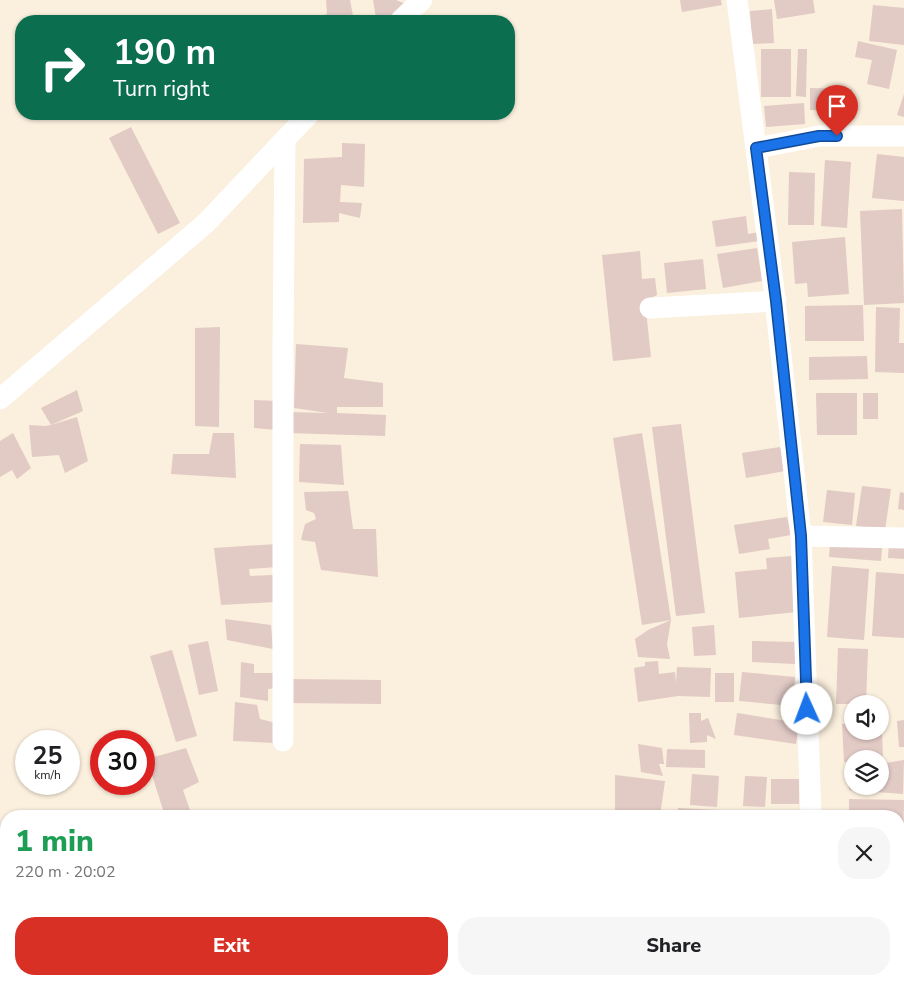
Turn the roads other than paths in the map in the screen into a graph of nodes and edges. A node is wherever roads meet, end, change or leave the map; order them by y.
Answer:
1 (422, 0) edge
2 (737, 0) edge
3 (406, 15) edge
4 (303, 120) edge
5 (904, 136) edge
6 (284, 139) junction
7 (756, 148) junction
8 (776, 301) junction
9 (650, 308) dead end
10 (0, 399) edge
11 (801, 536) junction
12 (904, 538) edge
13 (284, 741) dead end
14 (811, 810) edge

1 - 3 street
2 - 7 street
4 - 6 street
5 - 7 street
6 - 10 street
6 - 13 street
7 - 8 street
8 - 9 street
8 - 11 street
11 - 12 street
11 - 14 street

